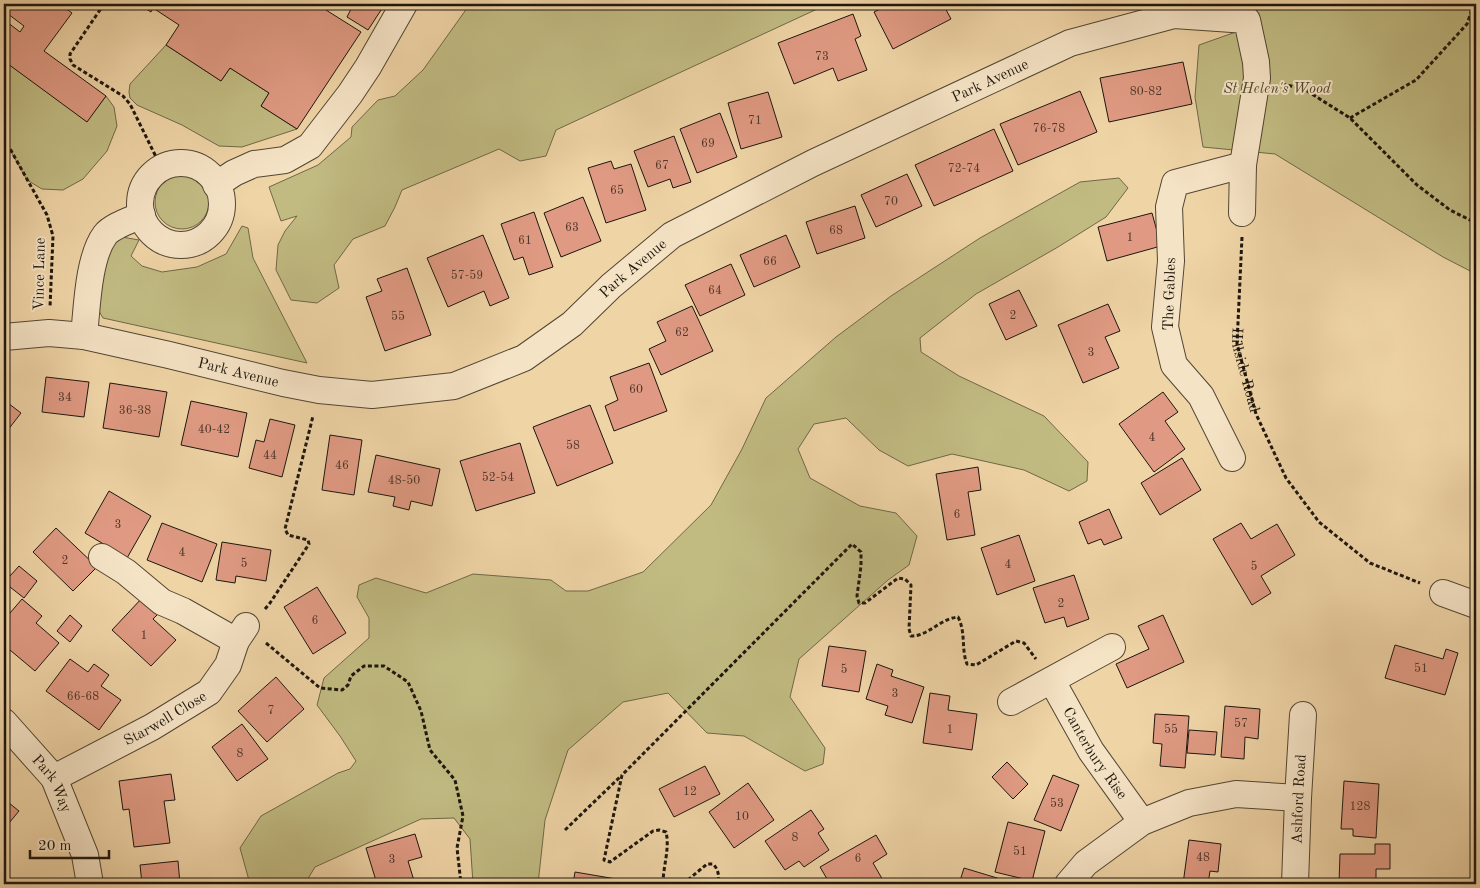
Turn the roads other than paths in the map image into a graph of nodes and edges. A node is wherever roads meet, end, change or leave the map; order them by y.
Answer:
1 (404, 4) edge
2 (1243, 165) junction
3 (216, 185) junction
4 (1242, 213) road end
5 (142, 215) junction
6 (84, 336) junction
7 (4, 337) edge
8 (1232, 458) dead end
9 (102, 557) dead end
10 (135, 563) dead end
11 (1443, 593) road end
12 (1476, 605) edge
13 (183, 610) junction
14 (1112, 647) dead end
15 (1052, 681) junction
16 (1011, 702) dead end
17 (1303, 715) dead end
18 (4, 722) edge
19 (54, 778) junction
20 (1298, 798) junction
21 (1142, 822) junction
22 (90, 884) edge
23 (1068, 884) edge
24 (1295, 884) edge

1 - 3 street
2 - 4 street
2 - 6 street, Park Avenue
2 - 8 street, The Gables
3 - 5 street
3 - 5 street
5 - 6 street
6 - 7 street, Park Avenue
9 - 13 street
10 - 13 street
11 - 12 street
13 - 19 street, Starwell Close
14 - 15 street
15 - 16 street
15 - 21 street, Canterbury Rise
17 - 20 street, Ashford Road
18 - 19 street, Park Way
19 - 22 street, Park Way
20 - 21 street
20 - 24 street, Ashford Road
21 - 23 street

